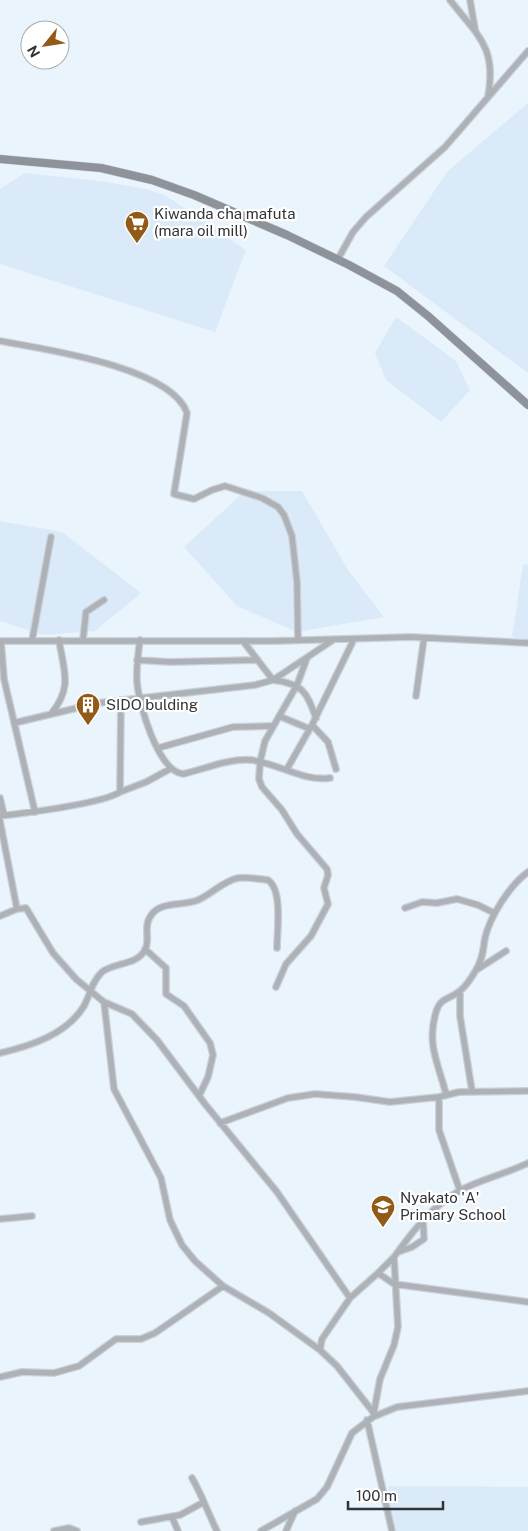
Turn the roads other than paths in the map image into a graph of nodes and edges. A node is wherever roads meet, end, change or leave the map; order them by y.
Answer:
1 (450, 0) edge
2 (470, 0) edge
3 (475, 31) junction
4 (528, 51) edge
5 (487, 99) junction
6 (0, 158) edge
7 (338, 259) junction
8 (0, 341) edge
9 (528, 405) edge
10 (51, 537) dead end
11 (104, 600) dead end
12 (424, 638) junction
13 (354, 639) junction
14 (59, 640) junction
15 (84, 640) junction
16 (140, 640) junction
17 (298, 640) junction
18 (333, 640) junction
19 (0, 641) edge
20 (32, 641) junction
21 (244, 641) junction
22 (528, 643) edge
23 (307, 658) junction
24 (137, 660) junction
25 (256, 660) junction
26 (273, 680) junction
27 (297, 685) junction
28 (416, 696) dead end
29 (139, 698) junction
30 (121, 700) junction
31 (51, 714) junction
32 (278, 716) junction
33 (316, 718) junction
34 (14, 723) junction
35 (272, 726) junction
36 (311, 727) junction
37 (158, 748) junction
38 (260, 762) junction
39 (170, 769) junction
40 (287, 769) junction
41 (336, 769) dead end
42 (330, 778) dead end
43 (120, 792) junction
44 (0, 798) edge
45 (35, 812) junction
46 (2, 816) edge
47 (0, 821) edge
48 (528, 872) edge
49 (405, 908) dead end
50 (17, 909) junction
51 (494, 914) junction
52 (0, 916) edge
53 (277, 948) dead end
54 (145, 949) junction
55 (506, 951) dead end
56 (476, 971) junction
57 (276, 987) dead end
58 (460, 991) junction
59 (90, 992) junction
60 (104, 1002) junction
61 (0, 1053) edge
62 (472, 1091) junction
63 (528, 1091) edge
64 (446, 1094) junction
65 (199, 1096) junction
66 (439, 1097) junction
67 (220, 1123) junction
68 (528, 1163) edge
69 (460, 1191) junction
70 (32, 1216) dead end
71 (0, 1219) edge
72 (422, 1220) junction
73 (396, 1255) junction
74 (378, 1273) junction
75 (394, 1284) junction
76 (224, 1286) junction
77 (350, 1298) junction
78 (528, 1302) edge
79 (320, 1350) junction
80 (0, 1376) edge
81 (528, 1391) edge
82 (371, 1417) junction
83 (192, 1478) dead end
84 (204, 1502) junction
85 (295, 1511) junction
86 (172, 1517) junction
87 (141, 1522) dead end
88 (54, 1531) edge
89 (77, 1531) edge
90 (178, 1531) edge
91 (217, 1531) edge
92 (261, 1531) edge
93 (286, 1531) edge
94 (392, 1531) edge

1 - 3 street
2 - 3 street
3 - 5 street
4 - 5 street
5 - 7 street
6 - 7 street
7 - 9 street
8 - 17 street
10 - 20 street
11 - 15 street
12 - 13 street
12 - 22 street
12 - 28 street
13 - 18 street
13 - 33 street
14 - 15 street
14 - 20 street
14 - 31 street
15 - 16 street
16 - 21 street
16 - 24 street
17 - 18 street
17 - 21 street
18 - 23 street
19 - 20 street
19 - 34 street
21 - 25 street
23 - 26 street
23 - 27 street
24 - 25 street
24 - 29 street
25 - 26 street
26 - 27 street
26 - 29 street
27 - 32 street
27 - 33 street
29 - 30 street
29 - 37 street
30 - 31 street
30 - 43 street
31 - 34 street
32 - 35 street
32 - 36 street
33 - 36 street
34 - 45 street
35 - 37 street
35 - 38 street
36 - 40 street
36 - 41 street
37 - 39 street
38 - 39 street
38 - 40 street
38 - 57 street
39 - 43 street
40 - 42 street
43 - 45 street
44 - 46 street
45 - 46 street
47 - 50 street
48 - 51 street
49 - 51 street
50 - 52 street
50 - 59 street
51 - 56 street
53 - 54 street
54 - 59 street
54 - 65 street
55 - 56 street
56 - 58 street
58 - 62 street
58 - 64 street
59 - 60 street
59 - 61 street
60 - 65 street
60 - 76 street
62 - 63 street
62 - 64 street
64 - 66 street
65 - 67 street
66 - 67 street
66 - 69 street
67 - 77 street
68 - 69 street
69 - 72 street
70 - 71 street
72 - 73 street
72 - 73 street
73 - 74 street
73 - 75 street
74 - 75 street
74 - 77 street
75 - 78 street
75 - 82 street
76 - 79 street
76 - 80 street
77 - 79 street
79 - 82 street
81 - 82 street
82 - 85 street
82 - 94 street
83 - 84 street
84 - 86 street
84 - 91 street
85 - 92 street
85 - 93 street
86 - 87 street
86 - 90 street
88 - 89 street

